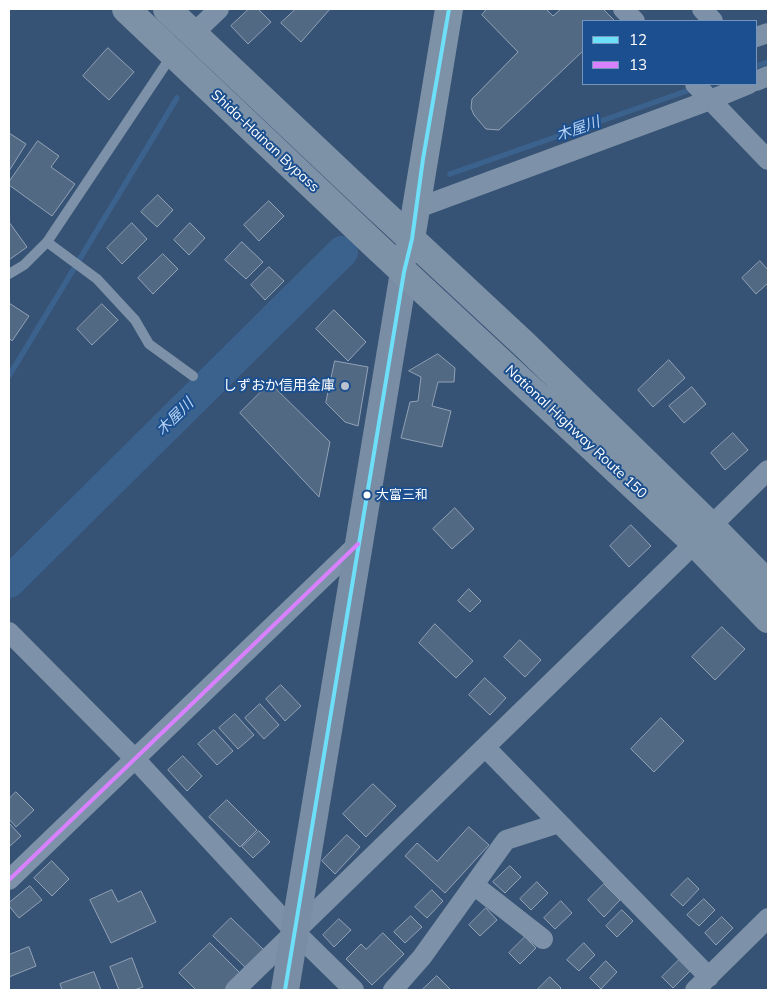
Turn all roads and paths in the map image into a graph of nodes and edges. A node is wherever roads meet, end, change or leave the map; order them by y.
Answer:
1 (126, 9) edge
2 (168, 9) edge
3 (219, 9) edge
4 (448, 9) edge
5 (623, 9) edge
6 (702, 9) edge
7 (634, 20) edge
8 (713, 20) edge
9 (194, 33) junction
10 (172, 54) junction
11 (696, 85) edge
12 (747, 85) edge
13 (710, 100) junction
14 (768, 160) edge
15 (415, 209) junction
16 (412, 239) junction
17 (47, 242) junction
18 (404, 272) junction
19 (9, 274) edge
20 (194, 376) dead end
21 (768, 470) edge
22 (703, 535) junction
23 (358, 544) junction
24 (768, 584) edge
25 (768, 619) edge
26 (9, 632) edge
27 (485, 747) junction
28 (135, 759) junction
29 (559, 823) junction
30 (9, 880) edge
31 (474, 885) junction
32 (768, 918) edge
33 (295, 932) junction
34 (543, 939) dead end
35 (702, 984) edge
36 (235, 990) edge
37 (285, 990) edge
38 (354, 990) edge
39 (392, 990) edge

1 - 10 highway, Shida-Hainan Bypass
2 - 9 highway, Shida-Hainan Bypass
3 - 9 street
4 - 15 highway
5 - 7 street
6 - 8 street
9 - 16 highway, Shida-Hainan Bypass
10 - 17 lane
10 - 18 highway, Shida-Hainan Bypass
11 - 13 street
12 - 13 street
13 - 14 street
13 - 15 street
15 - 16 highway
16 - 18 highway
16 - 22 highway, National Highway Route 150
17 - 19 lane
17 - 20 lane
18 - 22 highway, National Highway Route 150
18 - 23 main road
21 - 22 street
22 - 24 highway, National Highway Route 150
22 - 25 highway, National Highway Route 150
22 - 27 street
23 - 28 street
23 - 33 main road
26 - 28 street
27 - 29 street
27 - 33 street
28 - 30 street
28 - 33 street
29 - 31 street
29 - 35 street
31 - 34 street
31 - 39 street
32 - 35 street
33 - 36 street
33 - 37 main road
33 - 38 street

